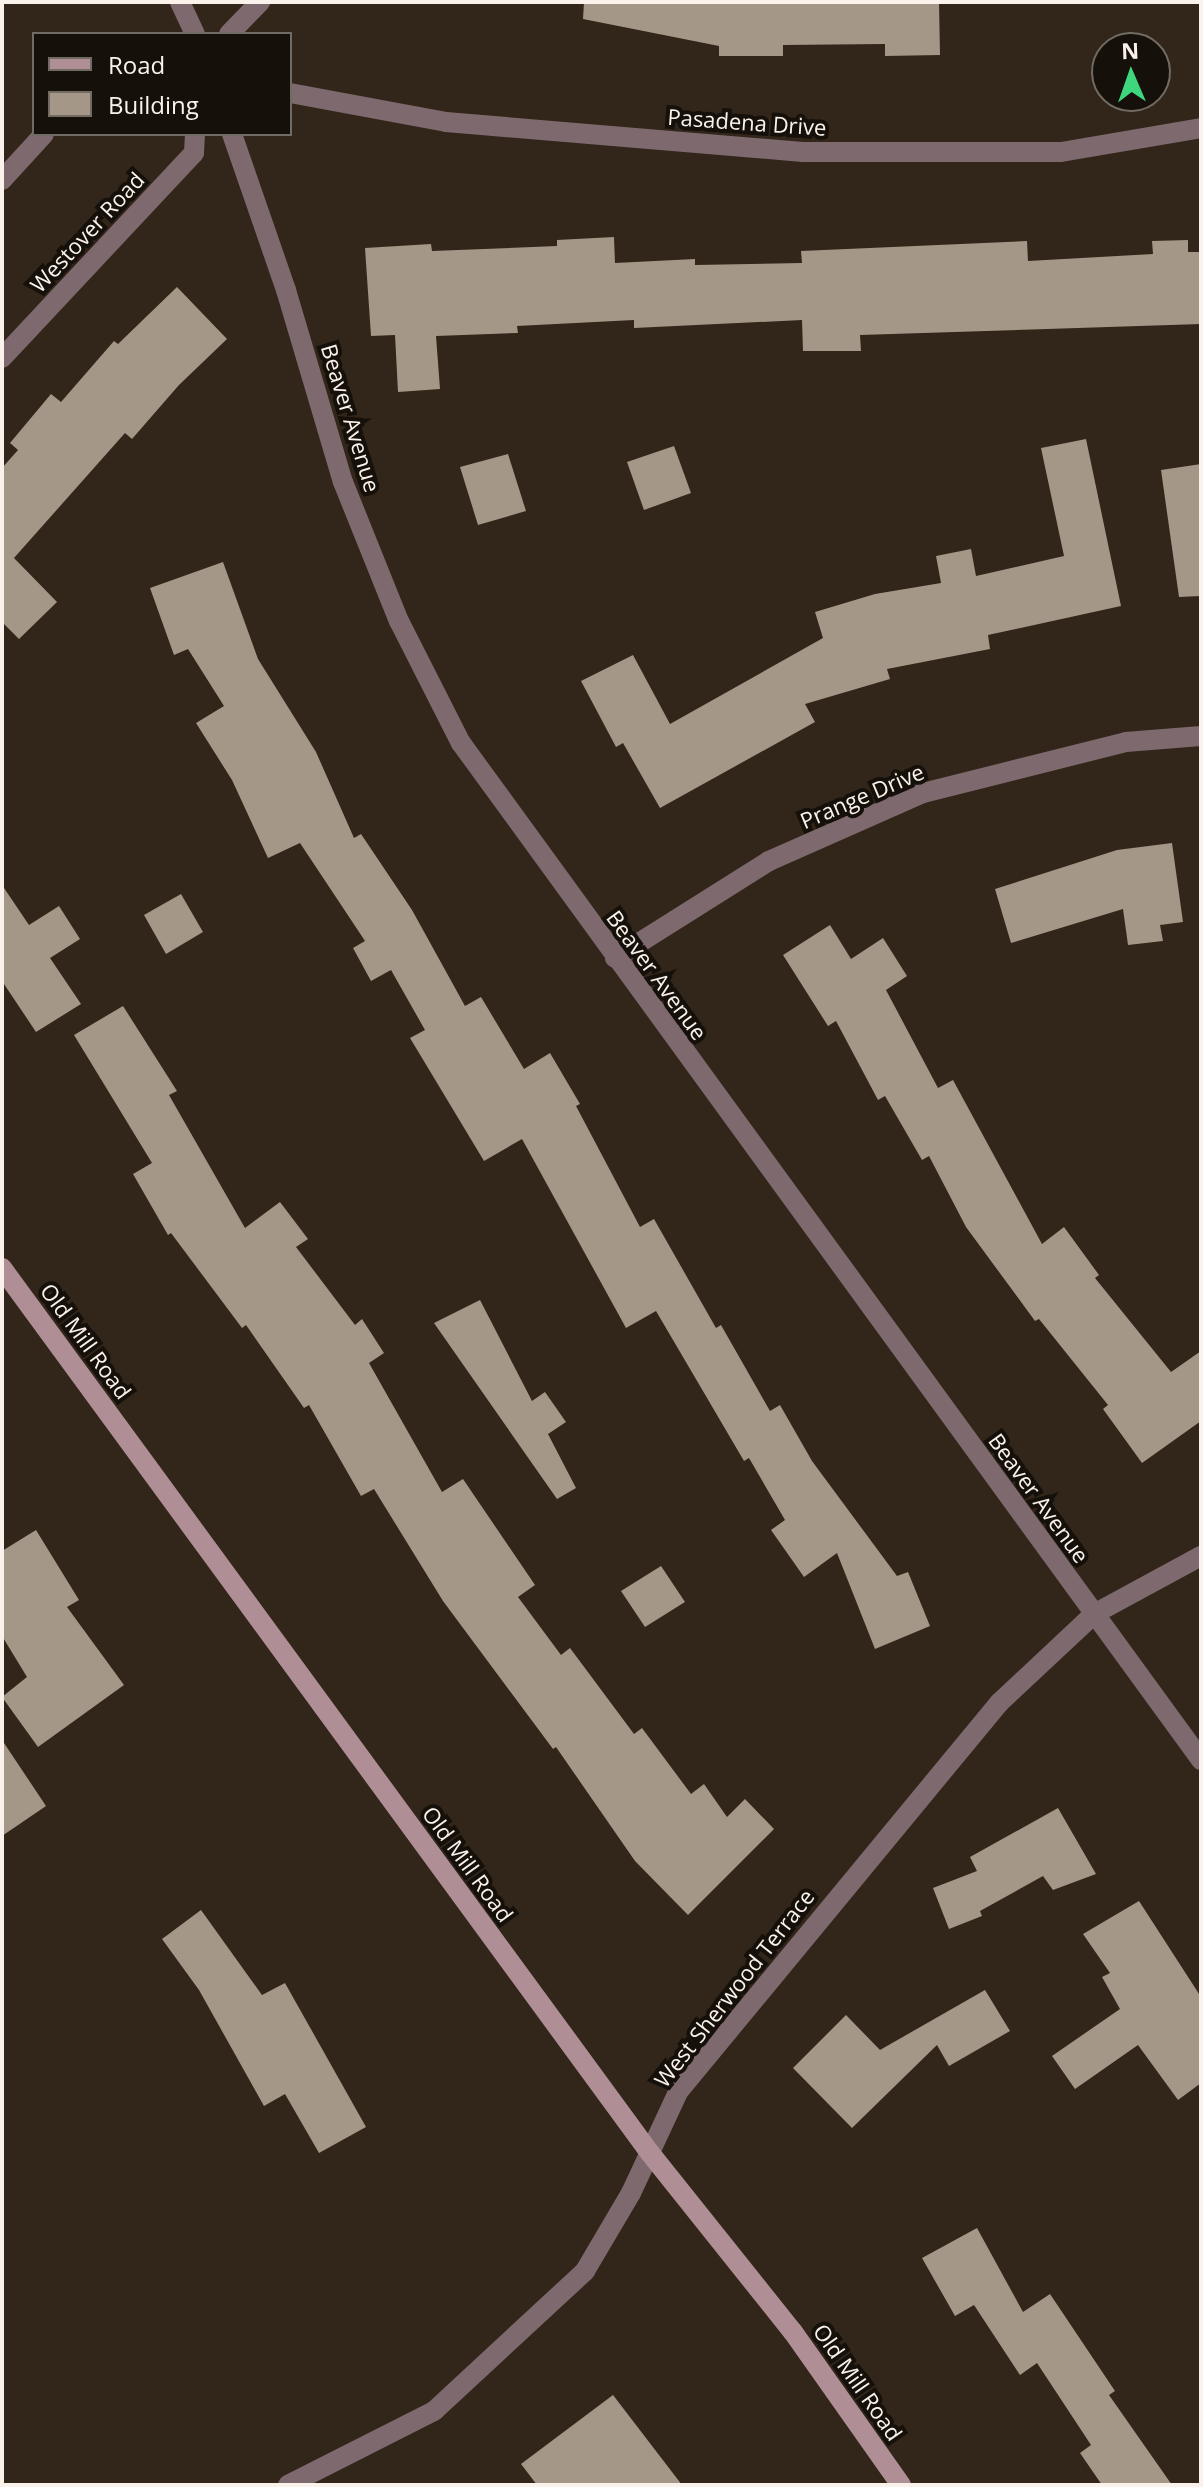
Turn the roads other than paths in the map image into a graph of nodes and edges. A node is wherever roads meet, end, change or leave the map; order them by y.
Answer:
1 (180, 2) edge
2 (260, 2) edge
3 (194, 32) edge
4 (231, 32) edge
5 (292, 93) edge
6 (1201, 128) edge
7 (42, 136) edge
8 (195, 136) edge
9 (233, 136) edge
10 (2, 180) edge
11 (2, 358) edge
12 (1201, 736) edge
13 (615, 958) junction
14 (2, 1268) edge
15 (1201, 1556) edge
16 (1094, 1614) junction
17 (1201, 1760) edge
18 (650, 2153) junction
19 (288, 2485) edge
20 (901, 2485) edge

1 - 3 street
2 - 4 street
5 - 6 street, Pasadena Drive
7 - 10 street
8 - 11 street, Westover Road
9 - 13 street, Beaver Avenue
12 - 13 street, Prange Drive
13 - 16 street, Beaver Avenue
14 - 18 main road, Old Mill Road
15 - 16 street, West Sherwood Terrace
16 - 17 street, Beaver Avenue
16 - 18 street, West Sherwood Terrace
18 - 19 street, West Sherwood Terrace
18 - 20 main road, Old Mill Road

